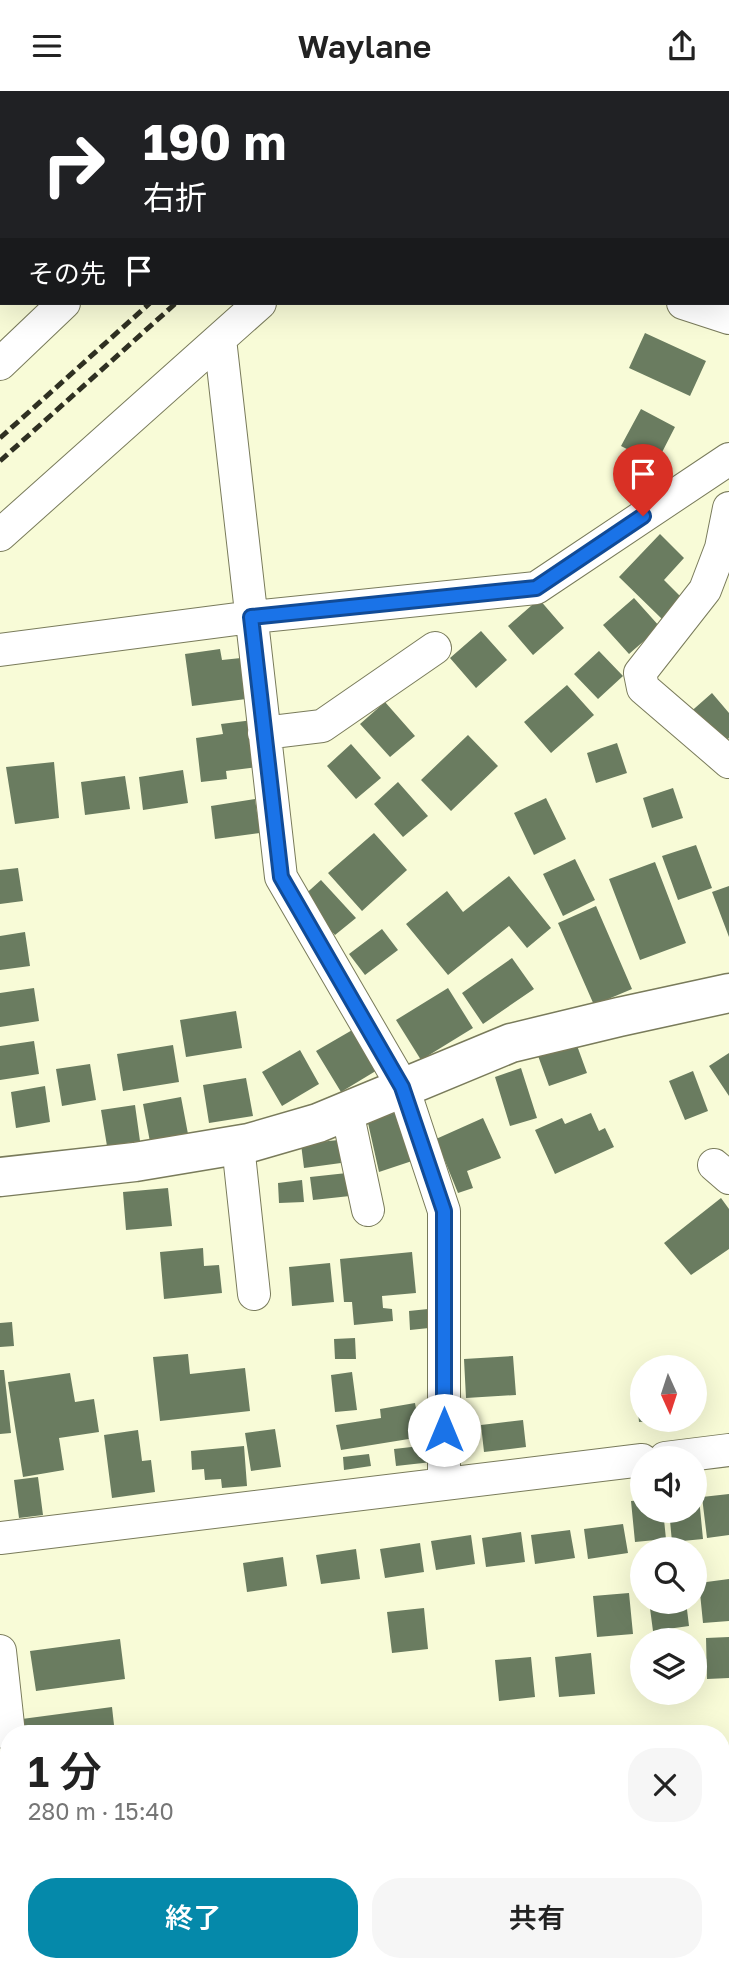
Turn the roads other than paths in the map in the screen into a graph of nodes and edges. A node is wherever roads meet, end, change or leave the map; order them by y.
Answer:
1 (62, 305) edge
2 (258, 305) edge
3 (689, 305) edge
4 (729, 318) edge
5 (220, 339) junction
6 (0, 364) edge
7 (729, 459) edge
8 (729, 508) edge
9 (0, 535) edge
10 (251, 617) junction
11 (435, 648) dead end
12 (0, 650) edge
13 (264, 733) junction
14 (729, 762) edge
15 (729, 993) edge
16 (402, 1087) junction
17 (348, 1111) junction
18 (238, 1145) junction
19 (0, 1177) edge
20 (368, 1210) dead end
21 (254, 1294) dead end
22 (729, 1450) edge
23 (707, 1453) edge
24 (630, 1461) edge
25 (444, 1484) junction
26 (0, 1538) edge
27 (0, 1651) edge
28 (8, 1725) edge

1 - 6 street
2 - 5 street
3 - 4 street
5 - 9 street
5 - 10 street
7 - 10 street
8 - 14 street
10 - 12 street
10 - 13 street
11 - 13 street
13 - 16 street
15 - 16 street
16 - 17 street
16 - 25 street
17 - 18 street
17 - 20 street
18 - 19 street
18 - 21 street
22 - 23 street
24 - 25 street
25 - 26 street
27 - 28 street

